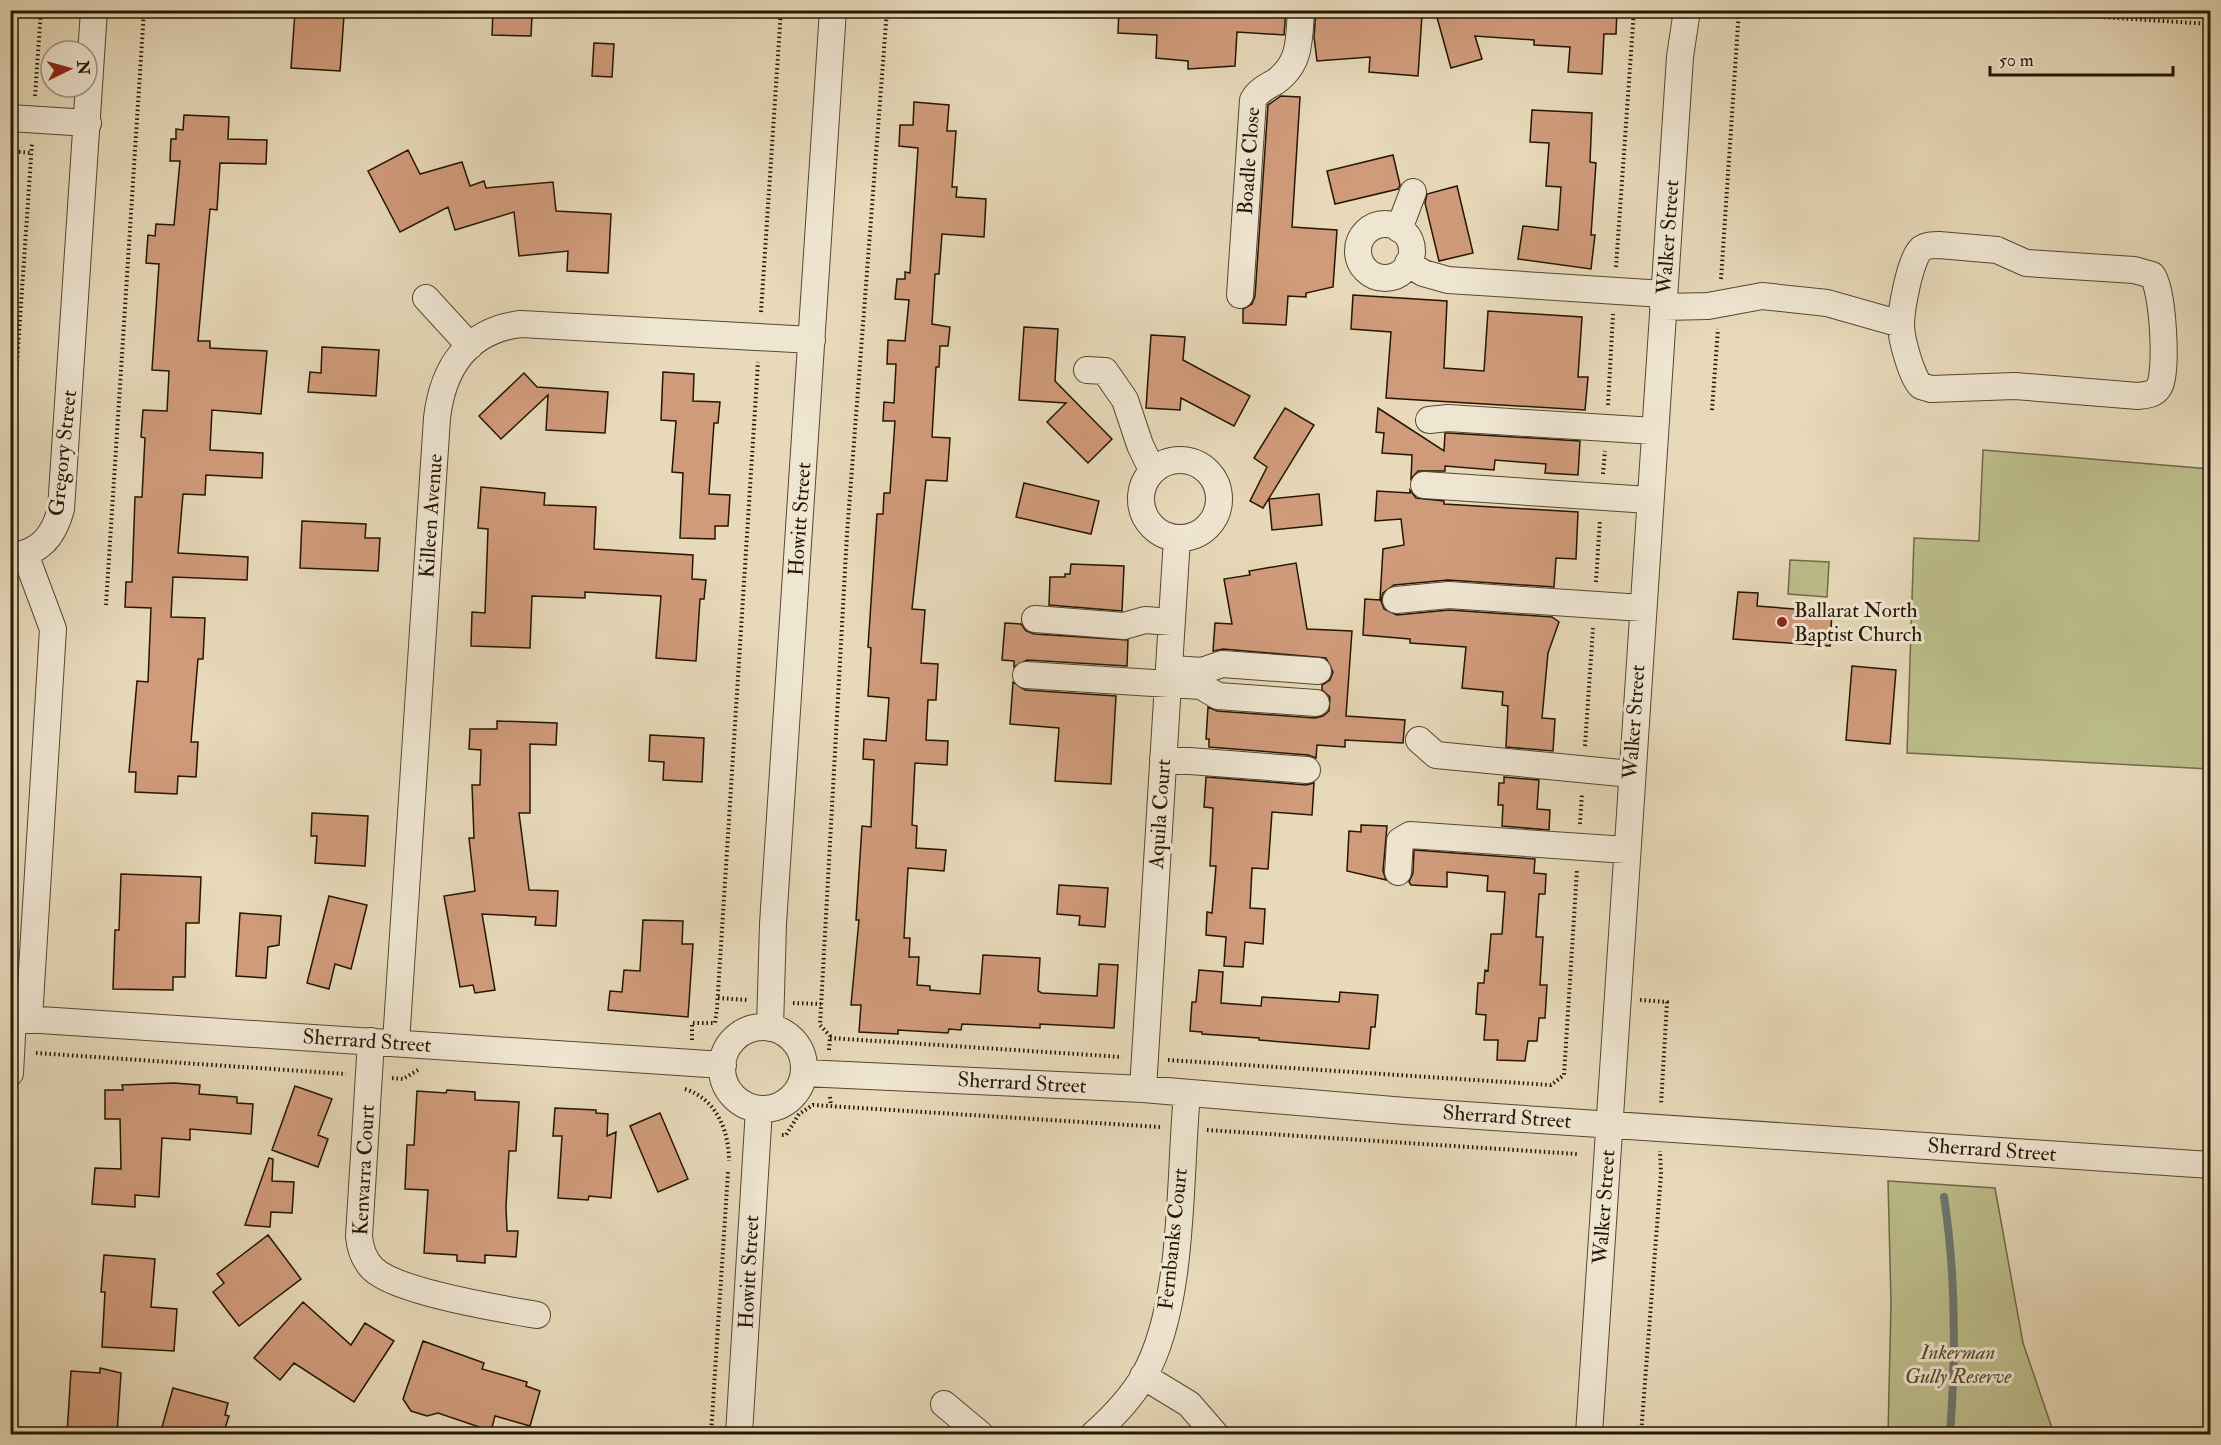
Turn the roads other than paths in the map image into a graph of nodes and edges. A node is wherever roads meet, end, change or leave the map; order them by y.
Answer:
1 (94, 10) edge
2 (833, 10) edge
3 (1301, 10) edge
4 (1687, 10) edge
5 (22, 118) edge
6 (88, 123) junction
7 (1413, 192) dead end
8 (1399, 229) junction
9 (1408, 264) junction
10 (1240, 295) dead end
11 (426, 298) dead end
12 (1663, 300) junction
13 (1901, 324) junction
14 (812, 340) junction
15 (470, 346) junction
16 (1088, 370) dead end
17 (1429, 420) dead end
18 (1654, 431) junction
19 (1152, 470) junction
20 (1424, 485) dead end
21 (1649, 500) junction
22 (1177, 538) junction
23 (18, 556) edge
24 (1396, 600) dead end
25 (1642, 608) junction
26 (1035, 619) dead end
27 (1172, 622) junction
28 (1318, 670) dead end
29 (1026, 675) dead end
30 (1169, 676) junction
31 (1316, 703) dead end
32 (1419, 740) dead end
33 (1164, 759) junction
34 (1307, 771) dead end
35 (1631, 774) junction
36 (1626, 850) junction
37 (1398, 872) dead end
38 (17, 1018) edge
39 (770, 1028) junction
40 (384, 1042) junction
41 (11, 1063) edge
42 (723, 1065) junction
43 (804, 1073) junction
44 (1143, 1089) junction
45 (1187, 1094) junction
46 (759, 1109) junction
47 (1609, 1124) junction
48 (2211, 1165) edge
49 (537, 1315) dead end
50 (1143, 1376) junction
51 (944, 1404) dead end
52 (740, 1434) edge
53 (980, 1434) edge
54 (1094, 1434) edge
55 (1215, 1434) edge
56 (1589, 1434) edge

1 - 6 street, Gregory Street
2 - 14 street, Howitt Street
3 - 10 street, Boadle Close
4 - 12 street, Walker Street
5 - 6 street
6 - 23 street, Gregory Street
7 - 8 street
8 - 9 street
8 - 9 street
9 - 12 street
11 - 15 street
12 - 13 street
12 - 18 street, Walker Street
13 - 13 street
14 - 15 street, Killeen Avenue
14 - 39 street, Howitt Street
15 - 40 street, Killeen Avenue
16 - 19 street
17 - 18 street
18 - 21 street, Walker Street
19 - 22 street
19 - 22 street
20 - 21 street
21 - 25 street, Walker Street
22 - 27 street, Aquila Court
23 - 38 street, Gregory Street
24 - 25 street
25 - 35 street, Walker Street
26 - 27 street
27 - 30 street, Aquila Court
28 - 30 street
29 - 30 street
30 - 31 street
30 - 33 street, Aquila Court
32 - 35 street
33 - 34 street
33 - 44 street, Aquila Court
35 - 36 street, Walker Street
36 - 37 street
36 - 47 street, Walker Street
38 - 40 street, Sherrard Street
38 - 41 street, Gregory Street
39 - 42 street
39 - 43 street
40 - 42 street, Sherrard Street
40 - 49 street, Kenvarra Court
42 - 46 street
43 - 44 street, Sherrard Street
43 - 46 street
44 - 45 street, Sherrard Street
45 - 47 street, Sherrard Street
45 - 50 street, Fernbanks Court
46 - 52 street, Howitt Street
47 - 48 street, Sherrard Street
47 - 56 street, Walker Street
50 - 54 street, Fernbanks Court
50 - 55 street
51 - 53 street

